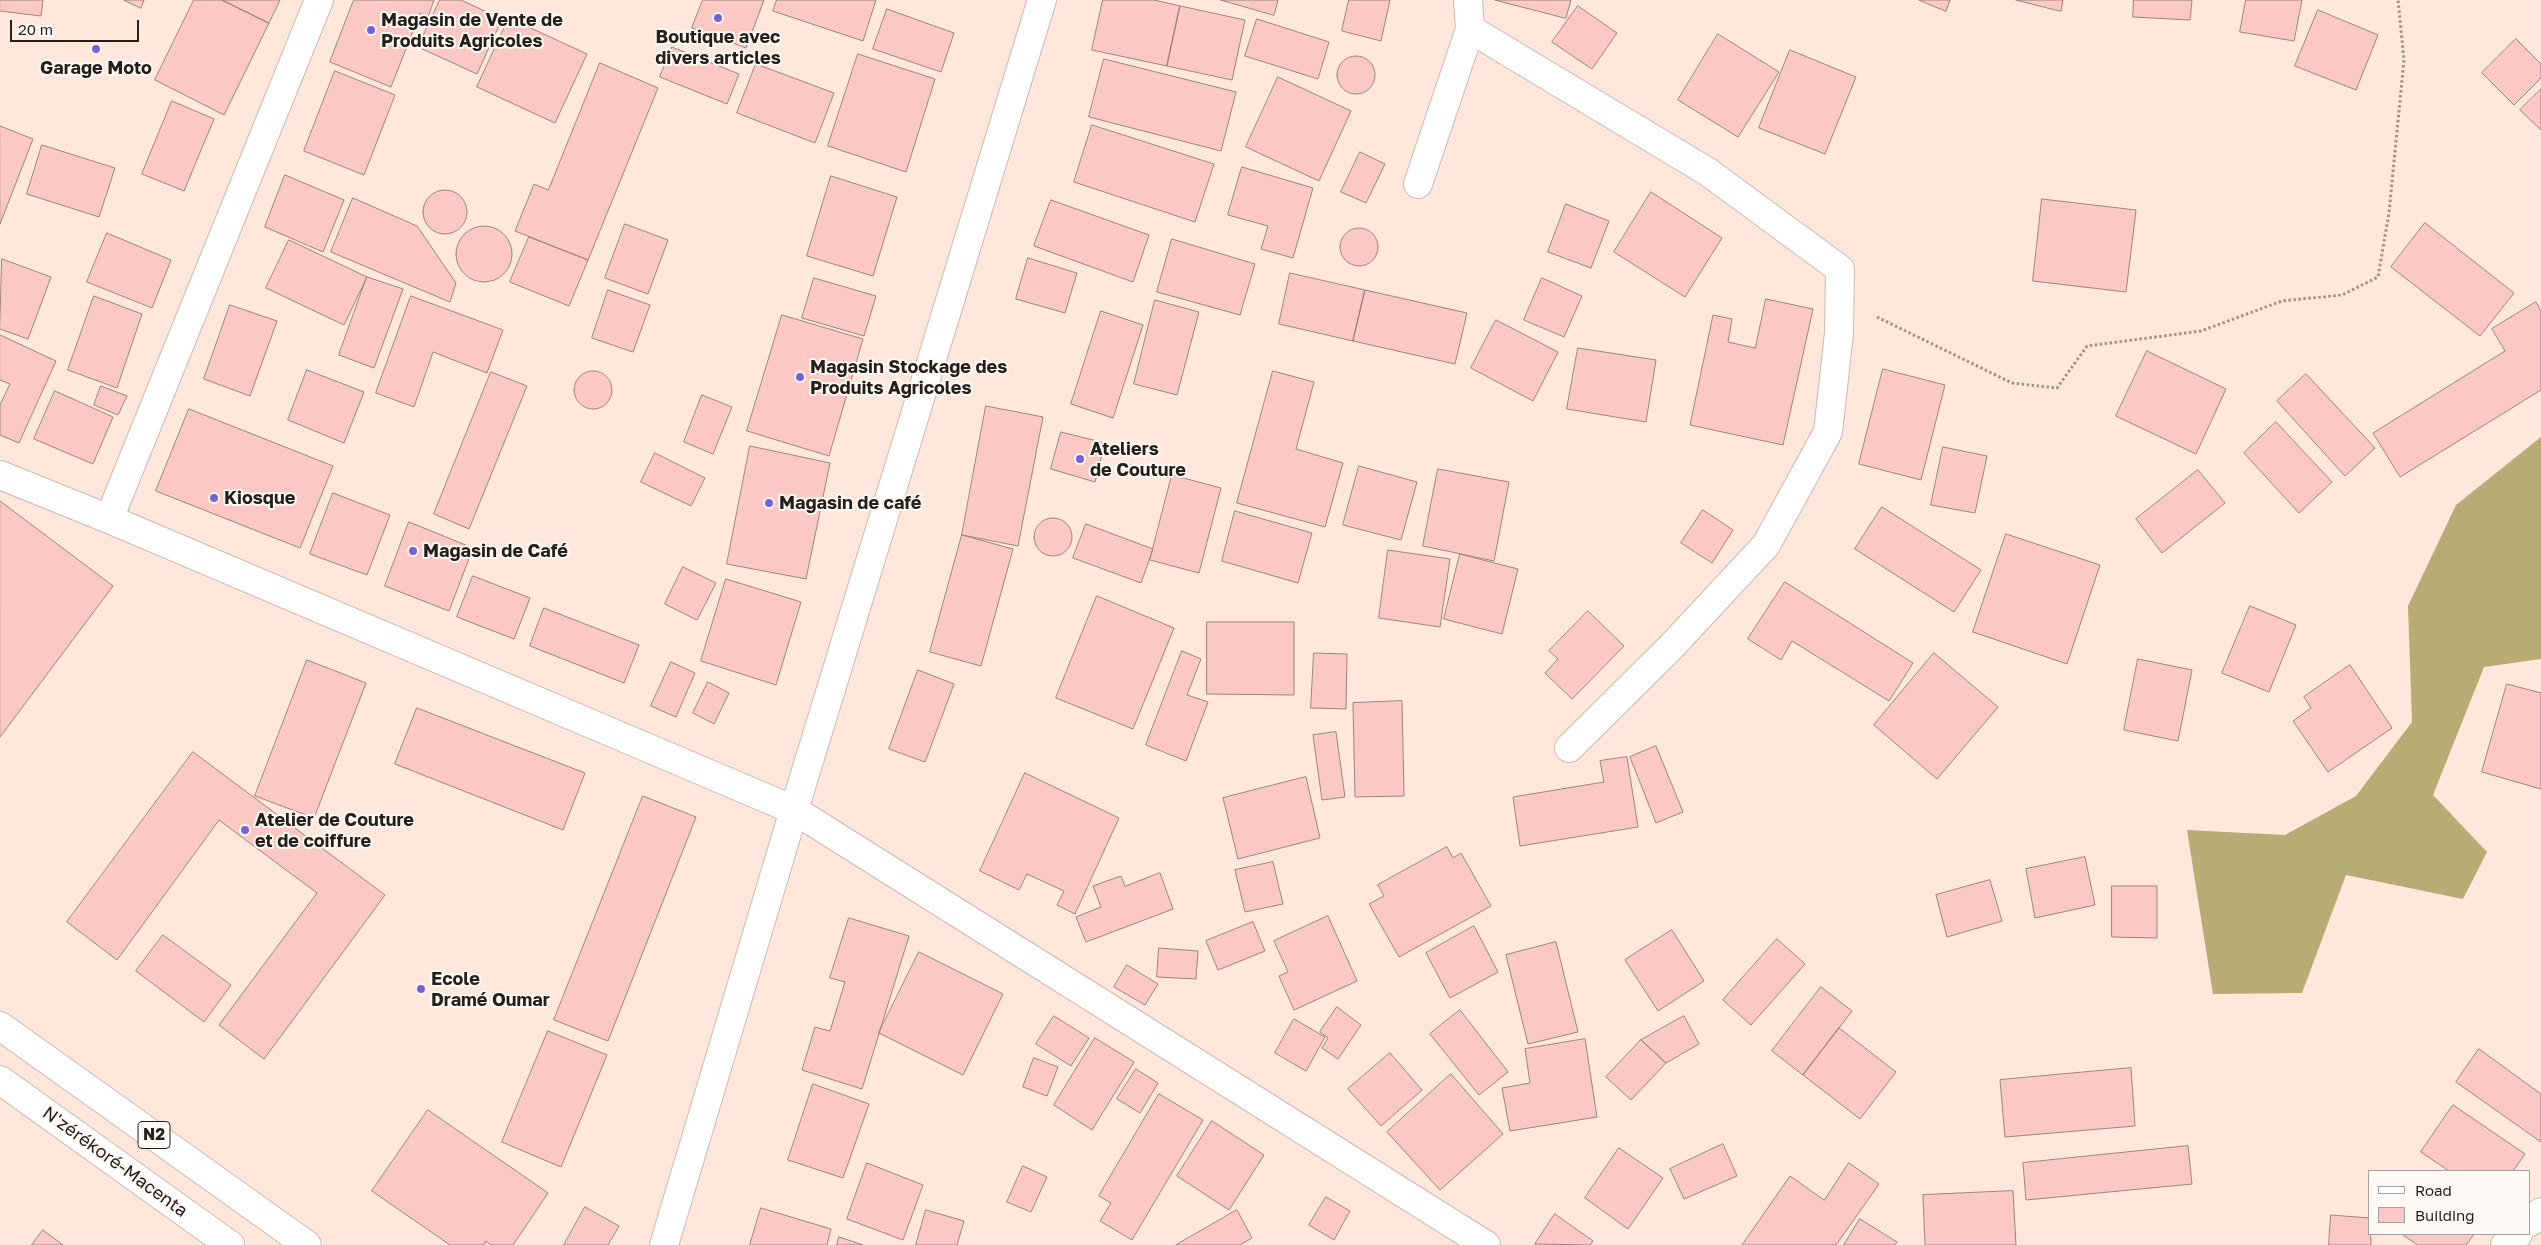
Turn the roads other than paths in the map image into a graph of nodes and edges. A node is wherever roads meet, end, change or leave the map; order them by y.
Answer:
1 (319, 0) edge
2 (1042, 0) edge
3 (1468, 0) edge
4 (1470, 29) junction
5 (1418, 184) dead end
6 (0, 475) edge
7 (110, 519) junction
8 (1569, 748) dead end
9 (794, 810) junction
10 (0, 1026) edge
11 (0, 1080) edge
12 (2541, 1212) edge
13 (2531, 1221) edge
14 (2517, 1235) edge
15 (230, 1245) edge
16 (307, 1245) edge
17 (664, 1245) edge
18 (1486, 1245) edge
19 (2506, 1245) edge

1 - 7 main road
2 - 9 main road
3 - 4 main road
4 - 5 main road
4 - 8 main road
6 - 7 main road
7 - 9 main road
9 - 17 main road
9 - 18 main road
10 - 16 main road, N2
11 - 15 main road, N'zérékoré-Macenta / N2
12 - 13 main road
14 - 19 main road

